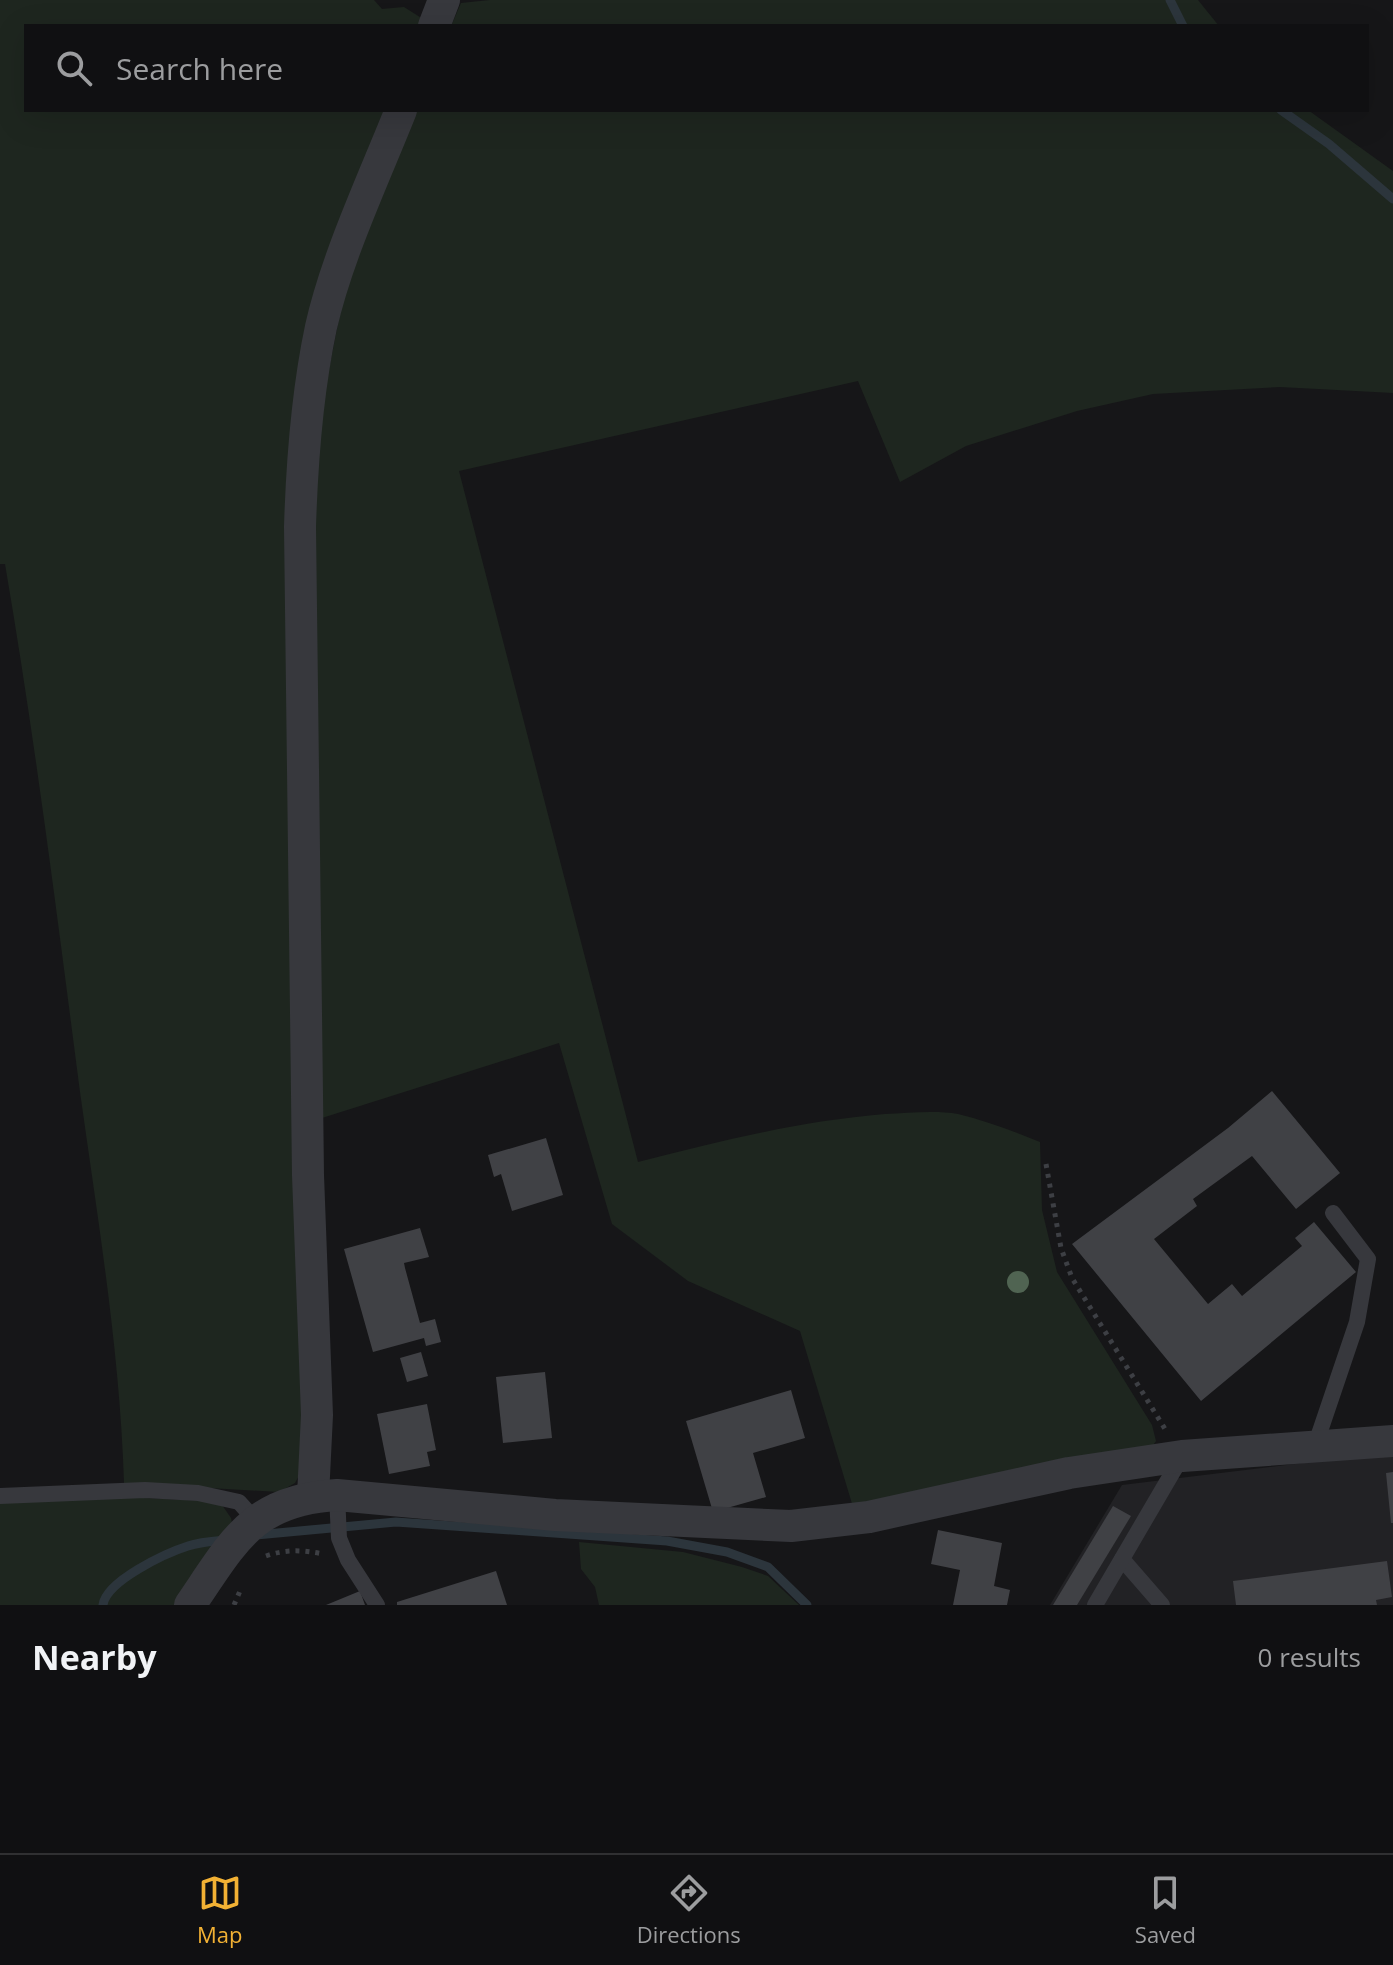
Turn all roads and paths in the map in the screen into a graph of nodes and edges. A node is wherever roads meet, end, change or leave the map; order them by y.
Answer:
1 (444, 0) edge
2 (435, 24) edge
3 (400, 112) edge
4 (1046, 1164) dead end
5 (1333, 1213) dead end
6 (1393, 1413) edge
7 (1382, 1441) edge
8 (1315, 1446) junction
9 (1182, 1456) junction
10 (0, 1496) edge
11 (329, 1503) junction
12 (251, 1524) junction
13 (262, 1557) dead end
14 (1122, 1559) junction
15 (348, 1560) junction
16 (243, 1582) dead end
17 (190, 1605) edge
18 (234, 1605) edge
19 (377, 1605) edge
20 (1095, 1605) edge
21 (1162, 1605) edge

1 - 2 street
3 - 11 street
4 - 9 path
5 - 8 lane
6 - 7 street
7 - 8 street
8 - 9 street
9 - 11 street
9 - 14 lane
10 - 12 lane
11 - 12 street
11 - 15 lane
12 - 17 street
13 - 15 path
14 - 20 lane
14 - 21 lane
15 - 19 lane
16 - 18 path

